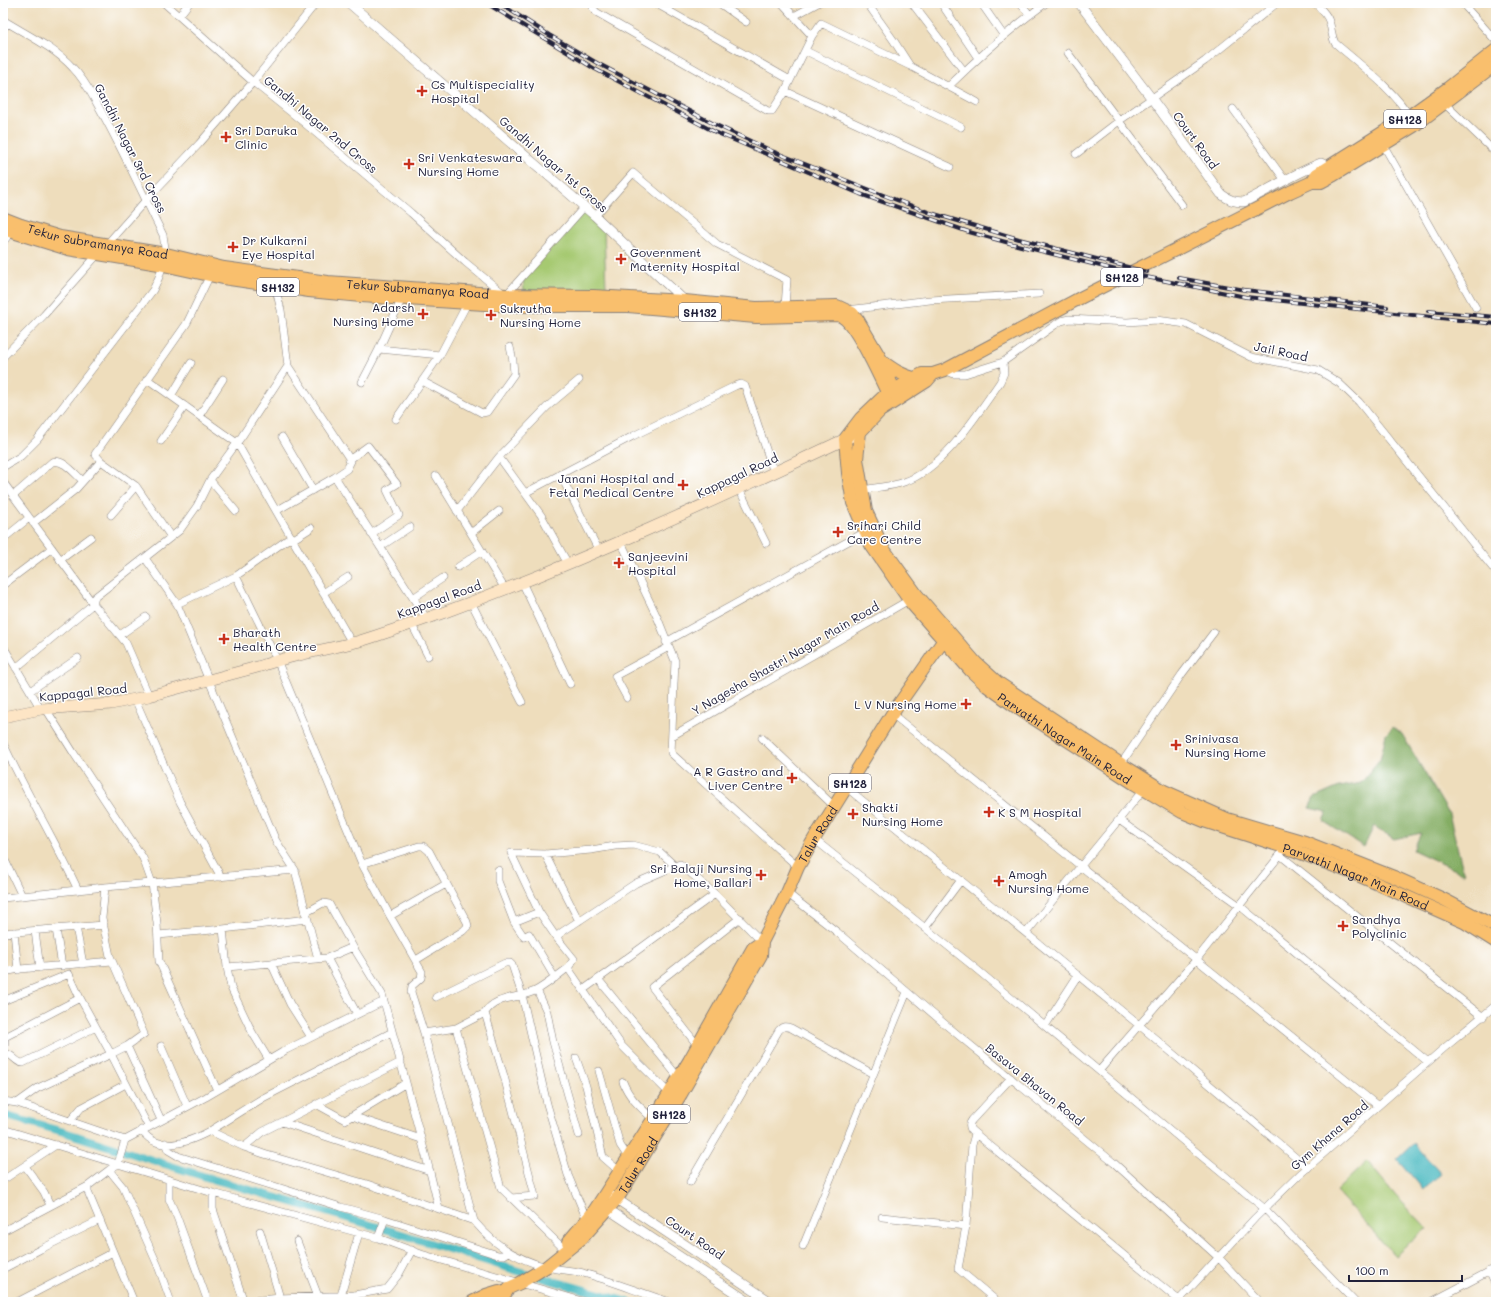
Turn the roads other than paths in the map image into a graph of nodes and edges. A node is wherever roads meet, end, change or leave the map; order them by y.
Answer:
1 (164, 3) edge
2 (189, 3) edge
3 (316, 3) edge
4 (349, 3) edge
5 (593, 3) edge
6 (655, 3) edge
7 (719, 3) edge
8 (782, 3) edge
9 (818, 3) edge
10 (867, 3) edge
11 (912, 3) edge
12 (941, 3) edge
13 (981, 3) edge
14 (1020, 3) edge
15 (1046, 3) edge
16 (1079, 3) edge
17 (1277, 3) edge
18 (1315, 3) edge
19 (1462, 3) edge
20 (1030, 15) junction
21 (178, 16) junction
22 (794, 16) junction
23 (5, 22) edge
24 (746, 22) dead end
25 (3, 29) edge
26 (812, 36) junction
27 (1004, 36) junction
28 (1496, 41) edge
29 (1496, 50) edge
30 (806, 51) junction
31 (1068, 53) dead end
32 (978, 58) junction
33 (1496, 64) edge
34 (910, 66) junction
35 (964, 71) junction
36 (790, 80) junction
37 (253, 82) junction
38 (949, 86) junction
39 (785, 91) junction
40 (1152, 99) junction
41 (977, 102) dead end
42 (1445, 104) junction
43 (1233, 109) dead end
44 (1412, 121) junction
45 (1119, 122) junction
46 (961, 127) dead end
47 (1384, 146) junction
48 (1496, 153) edge
49 (1076, 154) dead end
50 (950, 167) dead end
51 (1329, 167) junction
52 (1284, 179) junction
53 (1312, 182) junction
54 (146, 200) junction
55 (1182, 205) dead end
56 (585, 206) junction
57 (595, 216) junction
58 (3, 218) edge
59 (7, 231) edge
60 (3, 242) edge
61 (106, 244) junction
62 (98, 254) junction
63 (165, 260) junction
64 (210, 275) junction
65 (276, 286) junction
66 (472, 292) junction
67 (1039, 294) dead end
68 (402, 298) junction
69 (506, 300) junction
70 (685, 301) junction
71 (464, 303) junction
72 (785, 306) junction
73 (1476, 308) dead end
74 (847, 310) junction
75 (696, 312) junction
76 (510, 347) dead end
77 (379, 349) junction
78 (5, 352) edge
79 (440, 355) junction
80 (882, 361) junction
81 (1003, 362) junction
82 (191, 363) dead end
83 (288, 366) junction
84 (945, 370) junction
85 (933, 374) junction
86 (914, 378) junction
87 (147, 379) junction
88 (222, 379) dead end
89 (579, 380) dead end
90 (422, 381) junction
91 (362, 382) dead end
92 (171, 396) junction
93 (893, 396) junction
94 (185, 406) junction
95 (199, 416) junction
96 (396, 419) dead end
97 (860, 432) junction
98 (282, 437) dead end
99 (846, 439) junction
100 (160, 441) dead end
101 (237, 443) junction
102 (499, 458) junction
103 (349, 460) junction
104 (101, 461) junction
105 (3, 467) edge
106 (774, 473) junction
107 (560, 474) junction
108 (436, 476) dead end
109 (335, 477) junction
110 (210, 480) junction
111 (3, 482) edge
112 (83, 482) junction
113 (136, 486) junction
114 (739, 489) junction
115 (313, 490) junction
116 (862, 490) junction
117 (6, 491) edge
118 (525, 493) junction
119 (13, 496) junction
120 (236, 511) dead end
121 (276, 511) junction
122 (457, 511) junction
123 (499, 512) dead end
124 (112, 515) dead end
125 (31, 520) junction
126 (410, 527) dead end
127 (311, 528) dead end
128 (865, 532) junction
129 (371, 534) junction
130 (471, 534) junction
131 (91, 537) dead end
132 (172, 537) junction
133 (292, 538) junction
134 (3, 539) edge
135 (621, 542) junction
136 (766, 543) dead end
137 (380, 547) junction
138 (52, 548) junction
139 (482, 551) junction
140 (599, 551) junction
141 (145, 558) junction
142 (60, 560) junction
143 (568, 564) junction
144 (458, 567) dead end
145 (1496, 572) edge
146 (236, 576) junction
147 (348, 578) dead end
148 (443, 578) dead end
149 (522, 582) junction
150 (3, 585) edge
151 (505, 589) junction
152 (323, 593) junction
153 (413, 598) junction
154 (909, 600) junction
155 (471, 602) junction
156 (93, 604) junction
157 (178, 604) junction
158 (146, 617) dead end
159 (426, 618) junction
160 (411, 623) junction
161 (1214, 632) dead end
162 (120, 635) junction
163 (946, 636) junction
164 (352, 643) junction
165 (667, 644) junction
166 (3, 646) edge
167 (428, 656) dead end
168 (78, 658) dead end
169 (277, 660) junction
170 (16, 668) junction
171 (208, 680) junction
172 (570, 684) dead end
173 (30, 691) junction
174 (148, 696) junction
175 (627, 698) dead end
176 (135, 699) junction
177 (522, 702) dead end
178 (43, 709) junction
179 (892, 714) junction
180 (3, 717) edge
181 (672, 736) junction
182 (762, 738) dead end
183 (3, 743) edge
184 (1121, 764) junction
185 (847, 788) junction
186 (1144, 789) junction
187 (835, 807) junction
188 (1119, 820) junction
189 (814, 839) junction
190 (1286, 846) junction
191 (545, 854) junction
192 (3, 856) edge
193 (362, 864) junction
194 (675, 866) junction
195 (1081, 866) junction
196 (798, 867) junction
197 (295, 870) junction
198 (498, 870) dead end
199 (221, 877) junction
200 (961, 880) junction
201 (152, 883) junction
202 (446, 884) junction
203 (105, 887) junction
204 (78, 890) junction
205 (787, 893) junction
206 (716, 894) junction
207 (22, 896) junction
208 (3, 898) edge
209 (1240, 906) junction
210 (539, 912) junction
211 (306, 916) junction
212 (390, 916) junction
213 (740, 918) junction
214 (579, 921) junction
215 (514, 922) junction
216 (104, 925) junction
217 (76, 927) junction
218 (1496, 927) edge
219 (925, 928) junction
220 (56, 929) junction
221 (223, 929) junction
222 (35, 931) junction
223 (14, 932) junction
224 (3, 933) edge
225 (1026, 933) junction
226 (158, 935) junction
227 (556, 936) junction
228 (762, 942) junction
229 (1496, 942) edge
230 (353, 947) junction
231 (318, 958) junction
232 (327, 958) junction
233 (416, 960) junction
234 (1196, 960) junction
235 (112, 961) junction
236 (271, 963) junction
237 (83, 964) junction
238 (64, 965) junction
239 (227, 967) junction
240 (40, 968) junction
241 (568, 968) junction
242 (18, 970) junction
243 (3, 972) edge
244 (69, 974) junction
245 (1078, 975) junction
246 (555, 978) junction
247 (598, 979) junction
248 (537, 990) junction
249 (583, 990) junction
250 (907, 992) junction
251 (522, 995) junction
252 (436, 997) dead end
253 (80, 998) junction
254 (3, 1001) edge
255 (384, 1001) junction
256 (1496, 1005) edge
257 (485, 1013) junction
258 (357, 1014) junction
259 (1482, 1016) junction
260 (1139, 1025) junction
261 (96, 1026) junction
262 (1045, 1026) junction
263 (456, 1028) junction
264 (392, 1032) junction
265 (424, 1032) junction
266 (311, 1037) junction
267 (127, 1046) junction
268 (160, 1046) dead end
269 (698, 1046) junction
270 (3, 1053) edge
271 (111, 1054) junction
272 (576, 1058) dead end
273 (270, 1060) junction
274 (400, 1062) junction
275 (1428, 1062) junction
276 (3, 1067) edge
277 (599, 1071) dead end
278 (1098, 1071) junction
279 (873, 1074) junction
280 (679, 1078) junction
281 (1011, 1078) junction
282 (623, 1082) dead end
283 (126, 1084) junction
284 (406, 1084) junction
285 (217, 1090) junction
286 (669, 1093) junction
287 (3, 1101) edge
288 (17, 1103) junction
289 (316, 1104) junction
290 (187, 1106) junction
291 (1378, 1106) junction
292 (352, 1116) junction
293 (653, 1119) junction
294 (161, 1120) junction
295 (70, 1121) junction
296 (282, 1122) junction
297 (148, 1126) junction
298 (3, 1129) edge
299 (141, 1130) junction
300 (210, 1131) junction
301 (975, 1134) junction
302 (579, 1135) dead end
303 (421, 1139) junction
304 (125, 1140) junction
305 (165, 1144) junction
306 (56, 1145) junction
307 (244, 1147) junction
308 (628, 1157) junction
309 (118, 1164) junction
310 (25, 1166) junction
311 (1308, 1168) junction
312 (109, 1170) junction
313 (430, 1171) junction
314 (619, 1172) junction
315 (3, 1180) edge
316 (169, 1180) junction
317 (690, 1182) dead end
318 (88, 1186) junction
319 (213, 1193) junction
320 (611, 1196) junction
321 (511, 1198) junction
322 (50, 1205) junction
323 (603, 1206) junction
324 (439, 1209) junction
325 (1265, 1209) junction
326 (882, 1217) dead end
327 (100, 1220) junction
328 (587, 1220) junction
329 (384, 1221) junction
330 (474, 1221) junction
331 (966, 1226) junction
332 (3, 1231) edge
333 (260, 1231) dead end
334 (359, 1233) junction
335 (379, 1237) junction
336 (297, 1241) dead end
337 (803, 1246) dead end
338 (563, 1248) junction
339 (412, 1250) junction
340 (113, 1252) junction
341 (509, 1252) junction
342 (1219, 1258) junction
343 (546, 1267) junction
344 (1496, 1268) edge
345 (3, 1269) edge
346 (1489, 1271) junction
347 (515, 1285) junction
348 (1496, 1286) edge
349 (341, 1295) junction
350 (318, 1296) junction
351 (280, 1298) junction
352 (1183, 1300) edge
353 (17, 1302) edge
354 (134, 1302) edge
355 (171, 1302) edge
356 (208, 1302) edge
357 (243, 1302) edge
358 (472, 1302) edge
359 (490, 1302) edge
360 (585, 1302) edge
361 (670, 1302) edge
362 (749, 1302) edge
363 (771, 1302) edge
364 (998, 1302) edge
365 (1260, 1302) edge
366 (1355, 1302) edge
367 (1431, 1302) edge

1 - 21 street, Gandhi Nagar 2nd Cross
2 - 21 street
3 - 37 street
4 - 56 street, Gandhi Nagar 1st Cross
5 - 39 street
6 - 36 street
7 - 24 street
8 - 22 street
9 - 22 street
10 - 34 street
11 - 35 street
12 - 32 street
13 - 27 street
14 - 20 street
15 - 20 street
16 - 40 street, Court Road
17 - 40 street
18 - 44 street
19 - 28 street
20 - 27 street
21 - 37 street, Gandhi Nagar 2nd Cross
22 - 26 street
23 - 25 street
23 - 54 street, Gandhi Nagar 3rd Cross
26 - 30 street
26 - 34 street
27 - 32 street
29 - 44 main road, SH128
30 - 36 street
30 - 46 street
31 - 45 street
32 - 35 street
33 - 42 main road, SH128
34 - 38 street
35 - 38 street
36 - 39 street
37 - 54 street
37 - 69 street, Gandhi Nagar 2nd Cross
38 - 41 street
39 - 50 street
40 - 45 street
40 - 52 street, Court Road
42 - 44 main road, SH128
42 - 48 street
43 - 52 street
44 - 47 main road, SH128
44 - 51 main road, SH128
45 - 49 street
45 - 55 street
47 - 53 main road, SH128
47 - 73 street
51 - 52 street, Court Road
51 - 53 main road, SH128
53 - 84 main road, SH128
54 - 61 street
54 - 63 street, Gandhi Nagar 3rd Cross
56 - 57 street, Gandhi Nagar 1st Cross
56 - 69 street
57 - 70 street, Gandhi Nagar 1st Cross
57 - 72 street
58 - 61 main road, Tekur Subramanya Road / SH132
59 - 60 street
59 - 62 main road, SH132
61 - 62 street
61 - 63 main road, Tekur Subramanya Road / SH132
62 - 63 main road, SH132
62 - 78 street
63 - 64 main road, SH132
63 - 66 main road, Tekur Subramanya Road / SH132
63 - 105 street
64 - 65 main road, SH132
64 - 87 street
65 - 68 main road, SH132
65 - 83 street
66 - 69 main road, Tekur Subramanya Road / SH132
66 - 71 street
67 - 74 street
68 - 71 main road, SH132
68 - 77 street
69 - 70 main road, Tekur Subramanya Road / SH132
69 - 71 main road, Tekur Subramanya Road / SH132
69 - 75 main road, Tekur Subramanya Road / SH132
70 - 72 main road, Tekur Subramanya Road / SH132
70 - 75 street, Gandhi Nagar 1st Cross
71 - 79 street
72 - 74 main road, Tekur Subramanya Road / SH132
74 - 80 main road
75 - 93 main road, Tekur Subramanya Road / SH132
76 - 90 street
77 - 79 street
77 - 91 street
79 - 90 street
80 - 86 main road
80 - 93 main road
81 - 84 street, Jail Road
81 - 116 street
81 - 145 street, Jail Road
82 - 92 street
83 - 101 street
83 - 103 street
84 - 85 main road, SH128
85 - 86 main road, SH128
85 - 93 main road, SH128
86 - 93 main road, SH128
87 - 92 street
87 - 104 street
88 - 95 street
89 - 102 street
90 - 96 street
92 - 94 street
93 - 97 main road, SH128
93 - 99 main road
94 - 95 street
94 - 100 street
95 - 101 street
97 - 99 main road, Kappagal Road
97 - 116 main road
98 - 115 street
99 - 106 main road, Kappagal Road
99 - 128 main road, Parvathi Nagar Main Road
101 - 110 street
101 - 121 street
102 - 118 street
102 - 122 street
103 - 109 street
103 - 129 street
104 - 112 street
104 - 113 street
106 - 107 street
106 - 114 main road, Kappagal Road
107 - 118 street
107 - 140 street
108 - 122 street
109 - 115 street
109 - 129 street
110 - 120 street
110 - 132 street
111 - 117 street
112 - 119 street
112 - 125 street
113 - 124 street
113 - 132 street
114 - 135 main road, Kappagal Road
114 - 136 street
115 - 121 street
116 - 163 main road
117 - 119 street
118 - 143 street
119 - 125 street
121 - 133 street
122 - 130 street
123 - 130 street
125 - 134 street
125 - 138 street
126 - 137 street
127 - 133 street
128 - 154 main road, Parvathi Nagar Main Road
128 - 165 street
129 - 137 street
130 - 139 street
131 - 142 street
132 - 141 street
133 - 146 street
133 - 152 street
135 - 140 main road, Kappagal Road
135 - 165 street
137 - 153 street
138 - 142 street
138 - 150 street
139 - 144 street
139 - 151 street
140 - 143 main road, Kappagal Road
141 - 156 street
141 - 157 street
142 - 156 street
143 - 149 main road, Kappagal Road
146 - 157 street
146 - 169 street
147 - 152 street
148 - 153 street
149 - 151 main road, Kappagal Road
149 - 172 street
151 - 155 main road, Kappagal Road
152 - 164 street
153 - 159 street
154 - 163 main road, Parvathi Nagar Main Road
154 - 181 street, Y Nagesha Shastri Nagar Main Road
155 - 159 main road, Kappagal Road
155 - 177 street
156 - 162 street
156 - 170 street
157 - 171 street
158 - 162 street
159 - 160 main road, Kappagal Road
160 - 164 main road, Kappagal Road
160 - 167 street
161 - 184 street
162 - 174 street
163 - 179 main road, Talur Road / SH128
163 - 184 main road, Parvathi Nagar Main Road
163 - 186 main road, Parvathi Nagar Main Road
164 - 169 main road, Kappagal Road
165 - 175 street
165 - 181 street
166 - 170 street
168 - 173 street
169 - 171 main road, Kappagal Road
169 - 193 street
170 - 173 street
171 - 174 main road, Kappagal Road
171 - 197 street
173 - 178 street
174 - 176 main road, Kappagal Road
176 - 178 main road, Kappagal Road
176 - 199 street
178 - 180 main road, Kappagal Road
178 - 201 street
179 - 185 main road, Talur Road / SH128
179 - 195 street
181 - 196 street
182 - 187 street
183 - 204 street
184 - 190 main road, Parvathi Nagar Main Road
185 - 187 main road, Talur Road / SH128
185 - 200 street
186 - 188 street
186 - 190 main road, Parvathi Nagar Main Road
187 - 189 main road, Talur Road / SH128
188 - 195 street
188 - 209 street
189 - 196 main road, Talur Road / SH128
189 - 219 street
190 - 209 street
190 - 218 main road, Parvathi Nagar Main Road
190 - 229 main road, Parvathi Nagar Main Road
190 - 259 street
191 - 194 street
191 - 210 street
191 - 214 street
192 - 207 street
193 - 202 street
193 - 212 street
194 - 206 street
194 - 214 street
195 - 225 street
195 - 234 street
196 - 205 main road, Talur Road / SH128
197 - 199 street
197 - 211 street
198 - 215 street
199 - 201 street
200 - 219 street
200 - 225 street
201 - 203 street
201 - 226 street
202 - 212 street
202 - 233 street
203 - 204 street
203 - 216 street
204 - 207 street
205 - 228 main road, Talur Road / SH128
205 - 250 street, Basava Bhavan Road
206 - 213 street
206 - 247 street
207 - 208 street
209 - 234 street
209 - 275 street
210 - 215 street
210 - 227 street
211 - 221 street
211 - 230 street
211 - 231 street
212 - 233 street
213 - 228 street
213 - 269 street
214 - 227 street
215 - 246 street
216 - 217 street
216 - 235 street
217 - 220 street
217 - 237 street
219 - 262 street
220 - 222 street
220 - 238 street
221 - 226 street
221 - 239 street
222 - 223 street
222 - 240 street
223 - 224 street
223 - 242 street
225 - 245 street
226 - 285 street
227 - 241 street
228 - 269 main road, Talur Road / SH128
228 - 320 main road, Talur Road / SH128
230 - 232 street
230 - 255 street
231 - 232 street
231 - 236 street
232 - 258 street
233 - 265 street
234 - 260 street
234 - 291 street
235 - 237 street
235 - 267 street
236 - 239 street
236 - 266 street
237 - 238 street
238 - 240 street
238 - 244 street
239 - 273 street
240 - 242 street
241 - 246 street
241 - 249 street
242 - 243 street
244 - 253 street
244 - 254 street
245 - 260 street
245 - 262 street
246 - 248 street
247 - 249 street
247 - 280 street
248 - 251 street
248 - 302 street
249 - 286 street
250 - 279 street
250 - 281 street, Basava Bhavan Road
251 - 252 street
251 - 257 street
251 - 328 street
253 - 261 street
253 - 270 street
255 - 258 street
255 - 264 street
256 - 259 street, Gym Khana Road
257 - 263 street
257 - 321 street
258 - 266 street
259 - 275 street, Gym Khana Road
260 - 278 street
260 - 311 street
261 - 270 street
261 - 271 street
262 - 278 street
263 - 265 street
263 - 321 street
264 - 274 street
264 - 300 street
265 - 330 street
266 - 273 street
267 - 271 street
267 - 294 street
268 - 290 street
269 - 280 main road, Talur Road / SH128
270 - 276 street
271 - 283 street
271 - 288 street
272 - 314 street
273 - 285 street
274 - 284 street
274 - 289 street
275 - 291 street, Gym Khana Road
277 - 308 street
278 - 325 street
279 - 317 street
279 - 337 street
280 - 286 main road, Talur Road / SH128
281 - 301 street
281 - 342 street, Basava Bhavan Road
282 - 293 street
283 - 295 street
283 - 297 street
284 - 292 street
284 - 303 street
285 - 290 street
286 - 293 main road, Talur Road / SH128
287 - 288 street
288 - 295 street
289 - 292 street
289 - 296 street
290 - 294 street
291 - 311 street, Gym Khana Road
292 - 303 street
293 - 308 main road, Talur Road / SH128
294 - 297 street
295 - 304 street
296 - 307 street
296 - 313 street
297 - 299 street
298 - 306 street
299 - 304 street
299 - 305 street
300 - 305 street
300 - 307 street
301 - 331 street
301 - 352 street
303 - 313 street
304 - 309 street
305 - 329 street
306 - 309 street
306 - 310 street
307 - 324 street
308 - 314 main road, Talur Road / SH128
309 - 312 street
309 - 316 street
310 - 315 street
310 - 322 street
311 - 325 street, Gym Khana Road
312 - 318 street
312 - 355 street
313 - 324 street
314 - 320 main road, Talur Road / SH128
316 - 319 street
316 - 356 street
318 - 322 street
318 - 327 street
319 - 334 street
319 - 357 street
320 - 323 main road, Talur Road / SH128
320 - 363 street, Court Road
321 - 338 street
322 - 332 street
323 - 328 main road, Talur Road / SH128
323 - 343 main road, Talur Road / SH128
323 - 362 street, Court Road
324 - 330 street
325 - 342 street, Gym Khana Road
325 - 366 street
326 - 331 street
327 - 340 street
327 - 345 street
328 - 338 main road, Talur Road / SH128
329 - 335 street
329 - 341 street
330 - 341 street
331 - 364 street
333 - 351 street
334 - 335 street
334 - 349 street
335 - 339 street
336 - 350 street
338 - 343 main road, Talur Road / SH128
339 - 347 street
339 - 349 street
340 - 353 street
340 - 354 street
341 - 343 street
342 - 352 street, Gym Khana Road
342 - 365 street, Basava Bhavan Road
343 - 347 main road, Talur Road / SH128
343 - 361 street
344 - 346 street
346 - 348 street
346 - 367 street
347 - 358 main road, Talur Road / SH128
347 - 359 main road, Talur Road / SH128
347 - 360 street
349 - 350 street
350 - 351 street
351 - 357 street

